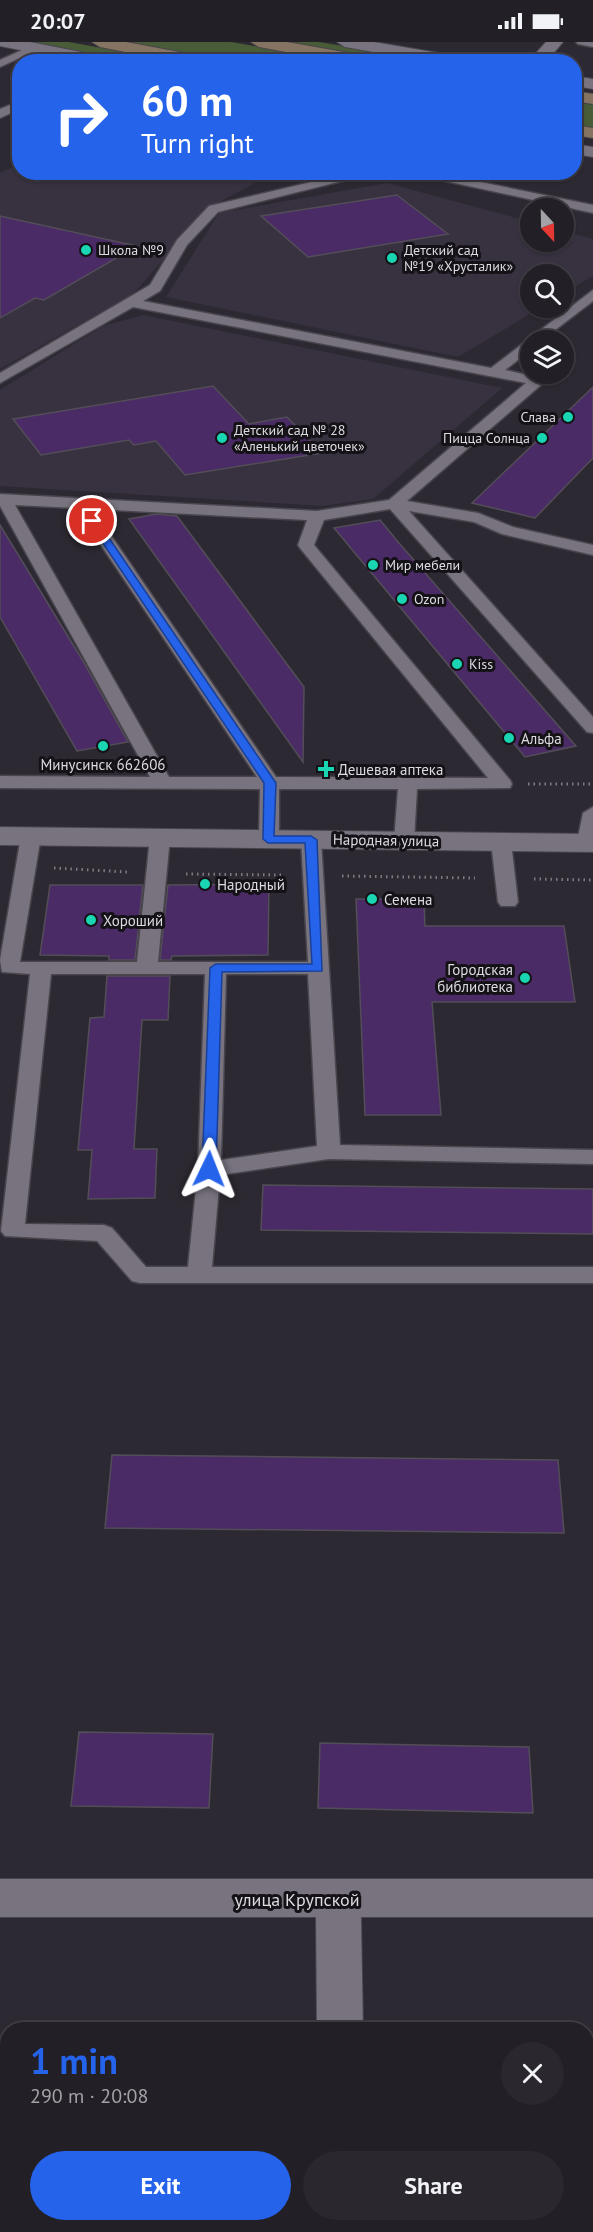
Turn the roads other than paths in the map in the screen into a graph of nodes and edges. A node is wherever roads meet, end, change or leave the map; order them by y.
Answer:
1 (5, 42) edge
2 (100, 42) edge
3 (259, 42) edge
4 (345, 42) edge
5 (555, 42) edge
6 (582, 42) edge
7 (593, 44) edge
8 (35, 48) junction
9 (22, 54) edge
10 (67, 54) edge
11 (164, 54) edge
12 (327, 54) edge
13 (415, 54) edge
14 (544, 54) edge
15 (338, 180) edge
16 (451, 180) edge
17 (593, 208) edge
18 (593, 294) edge
19 (134, 303) junction
20 (548, 330) edge
21 (520, 352) edge
22 (493, 373) junction
23 (0, 379) edge
24 (2, 499) edge
25 (80, 502) junction
26 (394, 504) junction
27 (317, 516) junction
28 (593, 550) edge
29 (593, 728) edge
30 (0, 782) edge
31 (163, 783) junction
32 (270, 783) junction
33 (408, 784) junction
34 (593, 813) edge
35 (0, 836) edge
36 (31, 836) junction
37 (160, 838) junction
38 (268, 839) junction
39 (311, 840) junction
40 (404, 841) junction
41 (501, 842) junction
42 (590, 843) edge
43 (508, 902) dead end
44 (5, 968) edge
45 (147, 968) junction
46 (216, 968) junction
47 (318, 968) junction
48 (41, 969) junction
49 (329, 1152) junction
50 (593, 1157) edge
51 (209, 1169) junction
52 (199, 1275) junction
53 (593, 1275) edge
54 (0, 1898) edge
55 (593, 1898) edge
56 (338, 1899) junction
57 (340, 2022) edge

1 - 8 street
2 - 11 main road
3 - 12 main road
4 - 13 street
5 - 14 street
6 - 7 lane
8 - 9 lane
8 - 10 street
15 - 19 lane
16 - 17 lane
18 - 20 lane
19 - 22 lane
19 - 23 lane
21 - 22 lane
22 - 26 lane
24 - 25 lane
24 - 31 lane
25 - 27 lane
25 - 32 lane
26 - 27 lane
26 - 28 lane
26 - 29 lane
27 - 33 lane
30 - 31 lane
31 - 32 lane
32 - 33 lane
32 - 38 lane
33 - 40 lane
34 - 42 lane
35 - 36 street, Народная улица
36 - 37 street, Народная улица
36 - 44 lane
37 - 38 street, Народная улица
37 - 45 lane
38 - 39 street, Народная улица
39 - 40 street, Народная улица
39 - 47 lane
40 - 41 street, Народная улица
41 - 42 street, Народная улица
41 - 43 lane
44 - 48 lane
45 - 46 lane
45 - 48 lane
46 - 47 lane
46 - 51 lane
47 - 49 lane
48 - 52 lane
49 - 50 lane
49 - 51 lane
51 - 52 lane
52 - 53 lane
54 - 56 street, улица Крупской
55 - 56 street, улица Крупской
56 - 57 street

